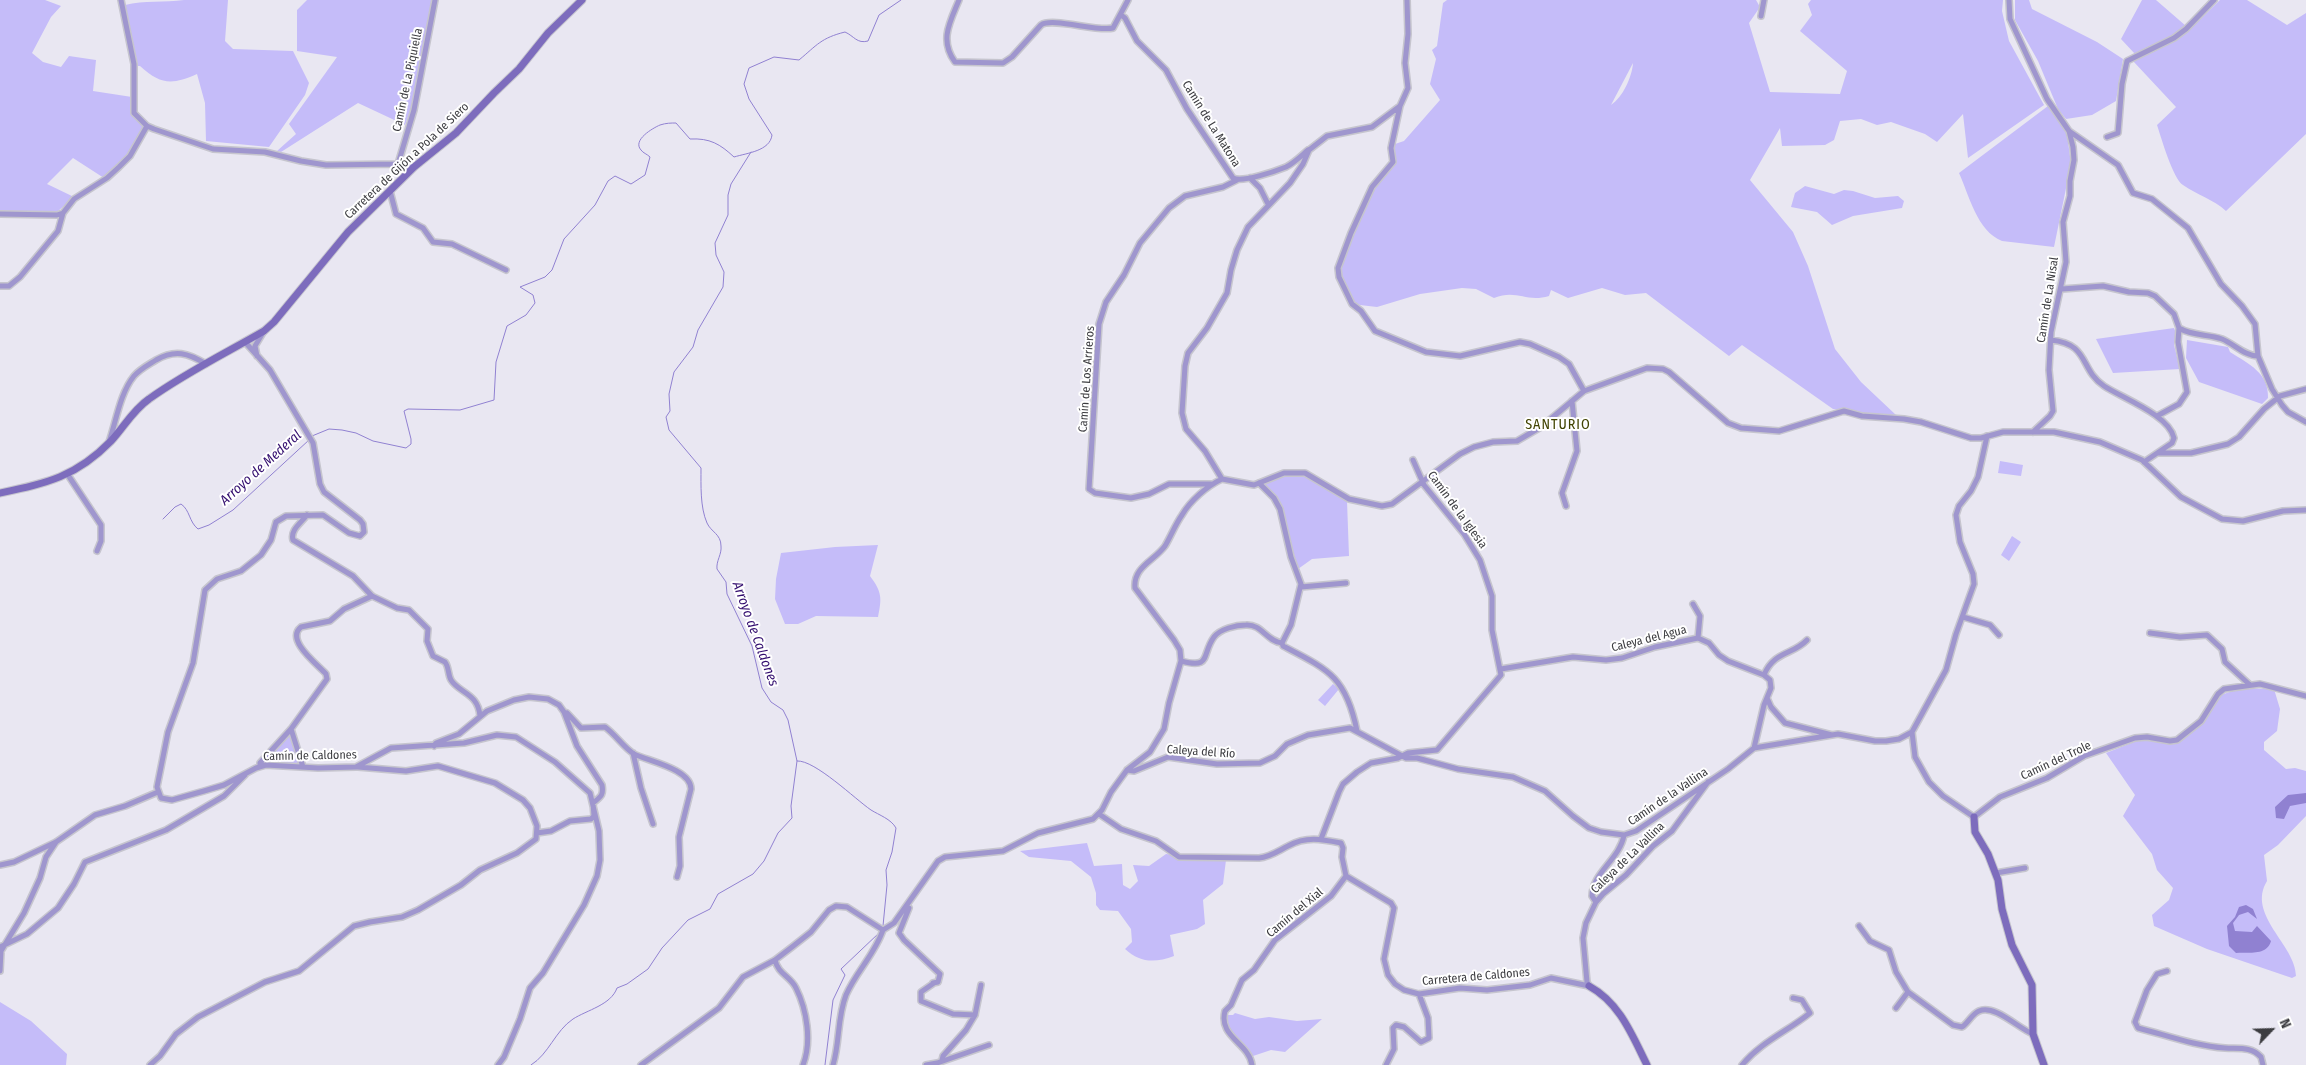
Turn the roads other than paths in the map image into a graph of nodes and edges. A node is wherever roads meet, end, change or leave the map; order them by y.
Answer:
1 (121, 0) edge
2 (435, 0) edge
3 (582, 0) edge
4 (959, 0) edge
5 (1128, 0) edge
6 (1407, 0) edge
7 (1764, 0) edge
8 (2009, 0) edge
9 (2214, 0) edge
10 (1121, 15) junction
11 (1761, 16) dead end
12 (1400, 106) junction
13 (147, 126) junction
14 (2069, 130) junction
15 (2107, 137) dead end
16 (1309, 150) junction
17 (398, 164) junction
18 (414, 167) junction
19 (1250, 178) junction
20 (1236, 180) junction
21 (390, 191) junction
22 (1268, 204) junction
23 (63, 213) junction
24 (0, 214) edge
25 (506, 270) dead end
26 (0, 286) edge
27 (2062, 288) junction
28 (2180, 328) junction
29 (264, 331) junction
30 (2051, 340) junction
31 (247, 341) junction
32 (255, 346) junction
33 (2258, 356) junction
34 (258, 359) junction
35 (206, 364) junction
36 (2306, 389) edge
37 (1584, 391) junction
38 (2278, 398) junction
39 (1572, 401) junction
40 (2157, 416) junction
41 (2306, 422) edge
42 (2033, 432) junction
43 (1987, 436) junction
44 (109, 443) junction
45 (2159, 453) junction
46 (1413, 460) dead end
47 (2144, 462) junction
48 (68, 475) junction
49 (1222, 479) junction
50 (1422, 482) junction
51 (1259, 483) junction
52 (1211, 484) junction
53 (0, 493) edge
54 (1566, 506) dead end
55 (2306, 510) edge
56 (306, 515) junction
57 (97, 551) dead end
58 (1346, 584) dead end
59 (1302, 587) junction
60 (372, 596) junction
61 (1692, 604) dead end
62 (1962, 616) junction
63 (2150, 633) dead end
64 (1999, 635) dead end
65 (1698, 638) junction
66 (1806, 640) dead end
67 (1282, 643) junction
68 (1181, 661) junction
69 (1501, 669) junction
70 (1764, 675) junction
71 (2250, 685) junction
72 (2306, 696) edge
73 (1767, 698) junction
74 (559, 705) junction
75 (479, 706) junction
76 (493, 708) junction
77 (480, 716) junction
78 (291, 729) junction
79 (1357, 730) junction
80 (1912, 732) junction
81 (1832, 735) junction
82 (434, 746) junction
83 (1754, 748) junction
84 (633, 753) junction
85 (1402, 756) junction
86 (260, 766) junction
87 (303, 767) junction
88 (356, 767) junction
89 (1127, 770) junction
90 (247, 773) junction
91 (1708, 782) junction
92 (158, 792) junction
93 (593, 803) junction
94 (1099, 814) junction
95 (1974, 817) junction
96 (653, 824) dead end
97 (537, 833) junction
98 (1624, 835) junction
99 (1321, 838) junction
100 (56, 842) junction
101 (0, 865) edge
102 (2025, 868) dead end
103 (1996, 873) junction
104 (1346, 876) junction
105 (677, 877) dead end
106 (912, 901) junction
107 (1596, 902) junction
108 (1859, 926) dead end
109 (883, 930) junction
110 (2, 946) edge
111 (775, 960) junction
112 (0, 971) edge
113 (2167, 971) dead end
114 (981, 986) dead end
115 (1589, 986) junction
116 (1908, 992) junction
117 (1419, 994) junction
118 (1793, 998) dead end
119 (1896, 1008) dead end
120 (975, 1015) junction
121 (2033, 1034) junction
122 (989, 1045) dead end
123 (942, 1060) junction
124 (934, 1064) edge
125 (150, 1065) edge
126 (498, 1065) edge
127 (641, 1065) edge
128 (803, 1065) edge
129 (833, 1065) edge
130 (926, 1065) edge
131 (1252, 1065) edge
132 (1386, 1065) edge
133 (1647, 1065) edge
134 (1742, 1065) edge
135 (2044, 1065) edge
136 (2263, 1065) edge

1 - 13 street
2 - 17 street, Camín de La Piquiella
3 - 18 street, Carretera de Gijón a Pola de Siero
4 - 10 street
5 - 10 street
6 - 12 street
7 - 11 street
8 - 14 street, Camín de La Nisal
9 - 15 street
10 - 20 street, Camín de La Matona
12 - 16 street, Camín de La Matona
12 - 37 street
13 - 17 street
13 - 23 street
14 - 27 street, Camín de La Nisal
14 - 33 street
16 - 19 street, Camín de La Matona
16 - 22 street
17 - 18 street
18 - 21 street, Carretera de Gijón a Pola de Siero
19 - 20 street, Camín de La Matona
19 - 22 street
20 - 52 street, Camín de Los Arrieros
21 - 25 street
21 - 29 street, Carretera de Gijón a Pola de Siero
22 - 49 street
23 - 24 street
23 - 26 street
27 - 28 street
27 - 30 street, Camín de La Nisal
28 - 33 street
28 - 40 street
29 - 31 street, Carretera de Gijón a Pola de Siero
29 - 32 street
30 - 40 street
30 - 42 street, Camín de La Nisal
31 - 32 street
31 - 34 street
31 - 35 street, Carretera de Gijón a Pola de Siero
32 - 34 street
33 - 38 street
34 - 56 street
35 - 44 street, Carretera de Gijón a Pola de Siero
35 - 44 street
36 - 38 street
37 - 39 street
37 - 43 street
38 - 41 street
38 - 45 street
39 - 50 street
39 - 54 street
40 - 45 street
42 - 43 street
42 - 47 street
43 - 62 street
44 - 48 street, Carretera de Gijón a Pola de Siero
45 - 47 street
46 - 50 street, Camín de la Iglesia
47 - 55 street
48 - 53 street, Carretera de Gijón a Pola de Siero
48 - 57 street
49 - 51 street
49 - 52 street
50 - 51 street
50 - 69 street, Camín de la Iglesia
51 - 59 street
52 - 68 street
56 - 60 street
56 - 92 street
58 - 59 street
59 - 67 street
60 - 75 street
60 - 78 street
61 - 65 street
62 - 64 street
62 - 80 street
63 - 71 street
65 - 69 street, Caleya del Agua
65 - 70 street, Caleya del Agua
66 - 70 street
67 - 68 street
67 - 79 street
68 - 89 street
69 - 85 street
70 - 73 street
71 - 72 street, Camín del Trole
71 - 95 street, Camín del Trole
73 - 81 street
73 - 83 street
74 - 76 street
74 - 84 street
74 - 93 street
75 - 76 street
75 - 77 street
76 - 77 street
77 - 82 street
78 - 86 street
78 - 87 street
79 - 85 street, Camín de la Vallina
79 - 89 street, Caleya del Río
80 - 81 street
80 - 95 street
81 - 83 street
82 - 88 street, Camín de Caldones
82 - 93 street, Camín de Caldones
83 - 91 street, Camín de la Vallina
84 - 96 street
84 - 105 street
85 - 98 street, Camín de la Vallina
85 - 99 street
86 - 87 street, Camín de Caldones
86 - 90 street, Camín de Caldones
87 - 88 street, Camín de Caldones
88 - 97 street
89 - 94 street
90 - 92 street, Camín de Caldones
90 - 110 street
91 - 98 street, Camín de la Vallina
91 - 107 street, Caleya de La Vallina
92 - 100 street
93 - 97 street
93 - 126 street, Camín de Caldones
94 - 99 street
94 - 106 street
95 - 103 street
97 - 125 street
98 - 107 street
99 - 104 street
100 - 101 street
100 - 110 street
102 - 103 street
103 - 121 street
104 - 117 street, Carretera de Caldones
104 - 131 street, Camín del Xial
106 - 109 street
106 - 120 street
107 - 115 street, Caleya de La Vallina
108 - 116 street
109 - 111 street
109 - 129 street
110 - 112 street
111 - 127 street
111 - 128 street
113 - 136 street
114 - 120 street
115 - 117 street, Carretera de Caldones
115 - 133 street, Carretera de Caldones
116 - 119 street
116 - 121 street
117 - 132 street
118 - 134 street
120 - 123 street
121 - 135 street
122 - 123 street
123 - 124 street
124 - 130 street

